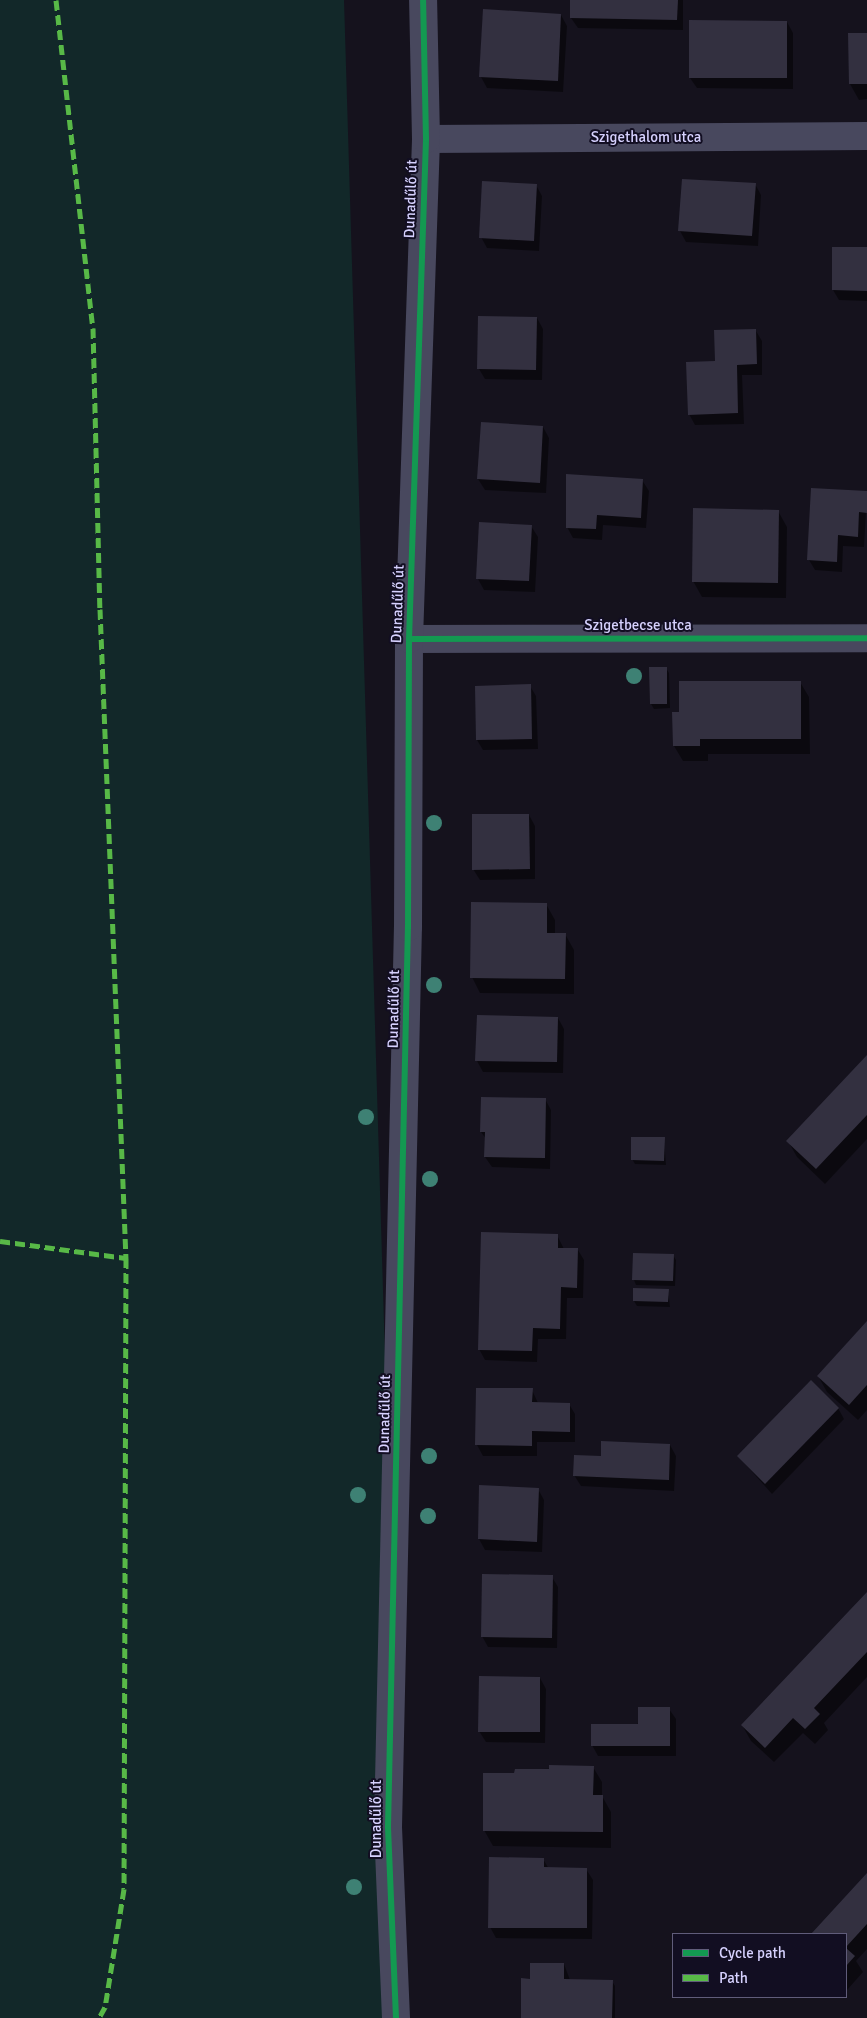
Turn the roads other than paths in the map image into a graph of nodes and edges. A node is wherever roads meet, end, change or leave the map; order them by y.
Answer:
1 (423, 0) edge
2 (867, 136) edge
3 (426, 139) junction
4 (867, 638) edge
5 (409, 639) junction
6 (396, 2018) edge

1 - 3 street, Dunadűlő út
2 - 3 street, Szigethalom utca
3 - 5 street, Dunadűlő út
4 - 5 street, Szigetbecse utca
5 - 6 street, Dunadűlő út

